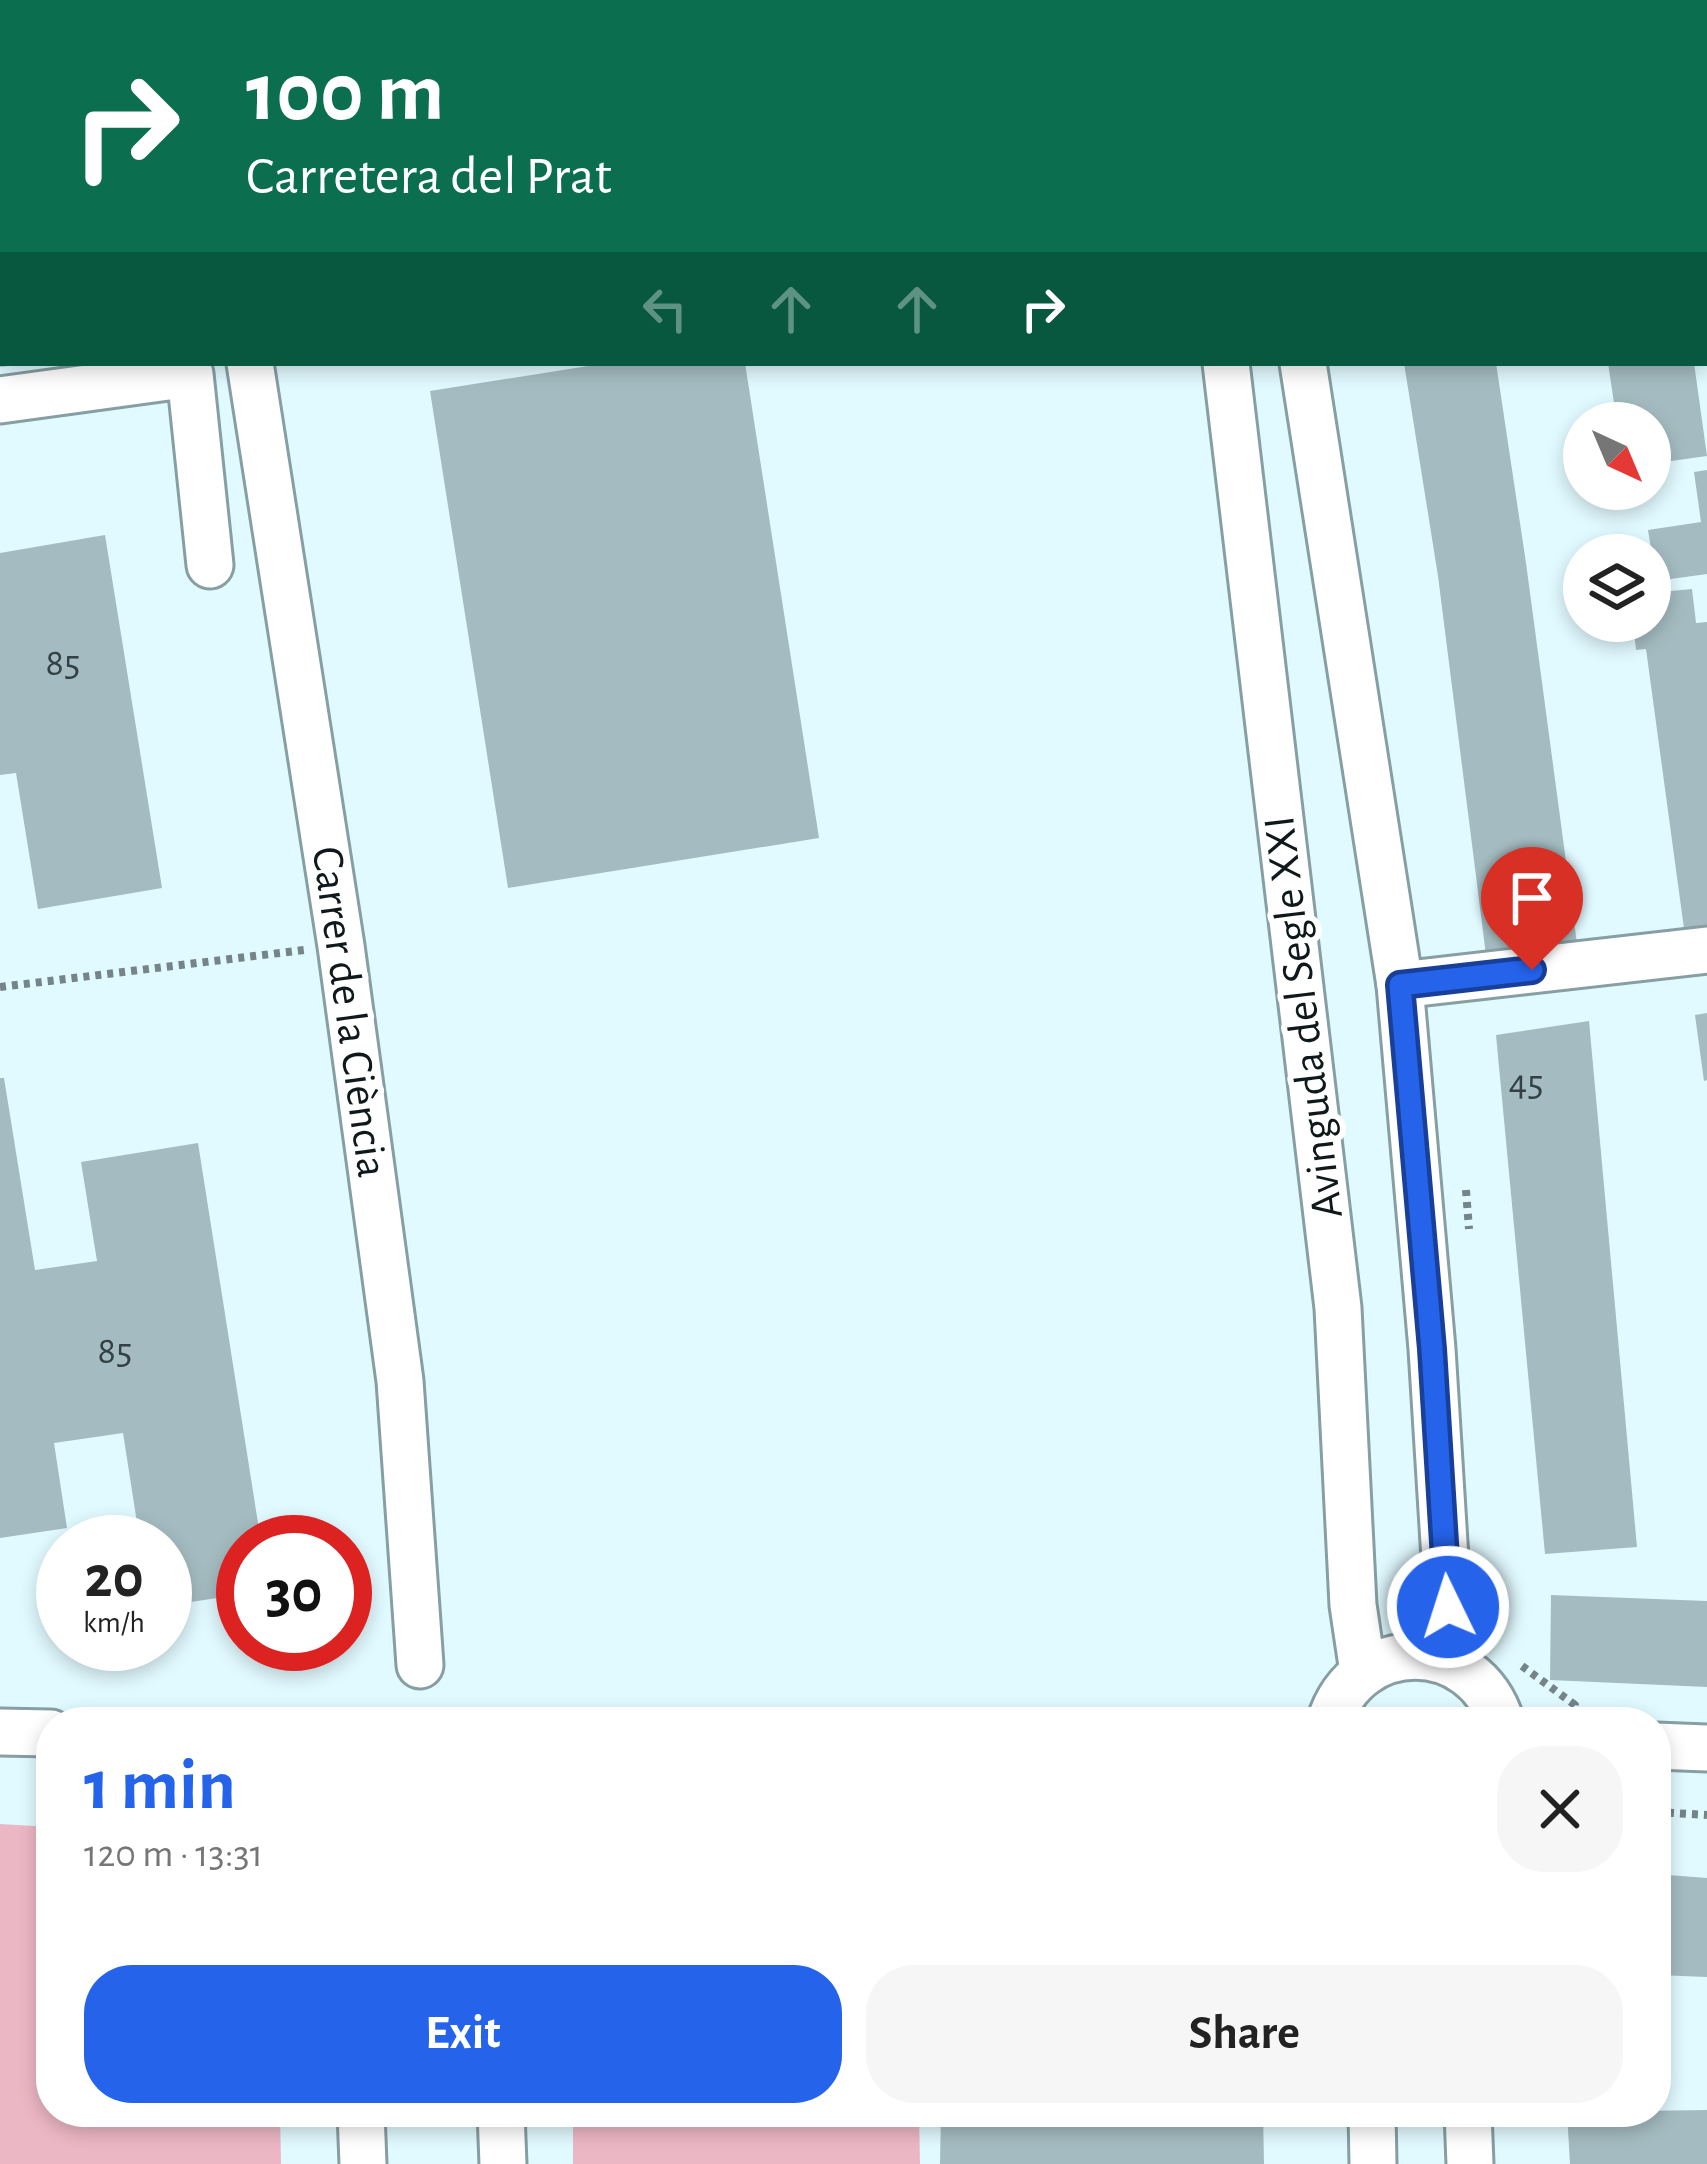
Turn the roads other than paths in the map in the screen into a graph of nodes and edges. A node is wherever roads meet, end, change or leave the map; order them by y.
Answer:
1 (250, 366) edge
2 (1226, 366) edge
3 (1303, 366) edge
4 (0, 400) edge
5 (210, 565) dead end
6 (1707, 950) edge
7 (1400, 985) junction
8 (1447, 1661) junction
9 (420, 1665) dead end
10 (1364, 1672) junction
11 (1335, 1707) edge
12 (1495, 1707) edge
13 (0, 1732) edge
14 (36, 1732) edge
15 (1671, 1747) edge
16 (1707, 1748) edge
17 (362, 2127) edge
18 (502, 2127) edge
19 (1372, 2127) edge
20 (1469, 2127) edge
21 (363, 2164) edge
22 (503, 2164) edge
23 (1373, 2164) edge
24 (1470, 2164) edge

1 - 9 street, Carrer de la Ciència
2 - 10 street, Avinguda del Segle XXI
3 - 7 street, Avinguda del Segle XXI
4 - 5 street
6 - 7 street
7 - 8 street, Avinguda del Segle XXI
8 - 10 street
8 - 12 street
10 - 11 street
13 - 14 street
15 - 16 street
17 - 21 street
18 - 22 street
19 - 23 street
20 - 24 street

